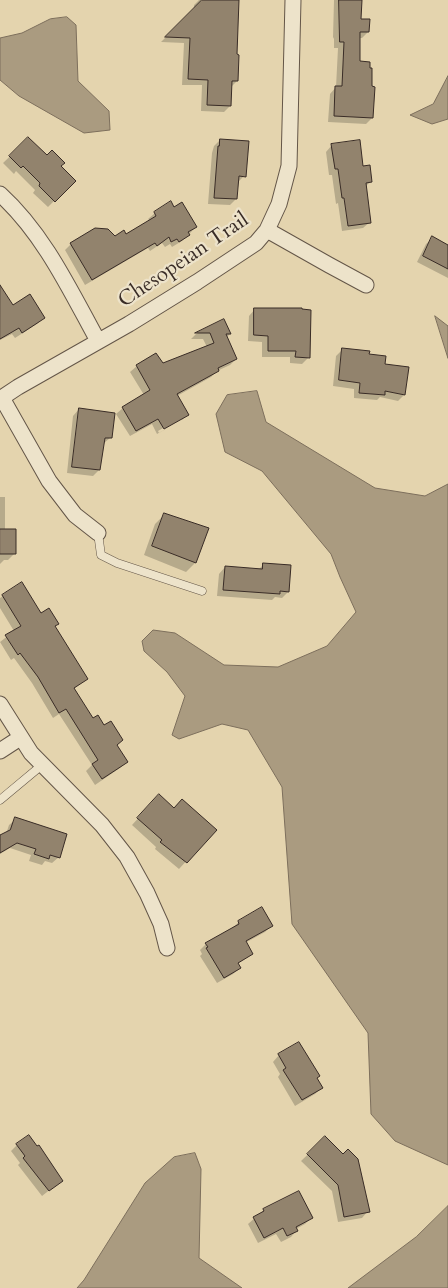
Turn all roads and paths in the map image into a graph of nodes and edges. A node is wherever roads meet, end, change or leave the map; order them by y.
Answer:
1 (294, 0) edge
2 (0, 194) edge
3 (267, 230) junction
4 (366, 285) dead end
5 (98, 342) junction
6 (1, 398) edge
7 (98, 533) joint
8 (202, 591) dead end
9 (0, 704) edge
10 (20, 738) junction
11 (0, 751) edge
12 (42, 765) junction
13 (0, 800) edge
14 (168, 948) dead end

1 - 3 street, Chesopeian Trail
2 - 5 street
3 - 4 street
3 - 5 street, Chesopeian Trail
5 - 6 street, Chesopeian Trail
6 - 7 street
7 - 8 lane
9 - 10 street
10 - 11 street
10 - 12 street
12 - 13 lane
12 - 14 street

